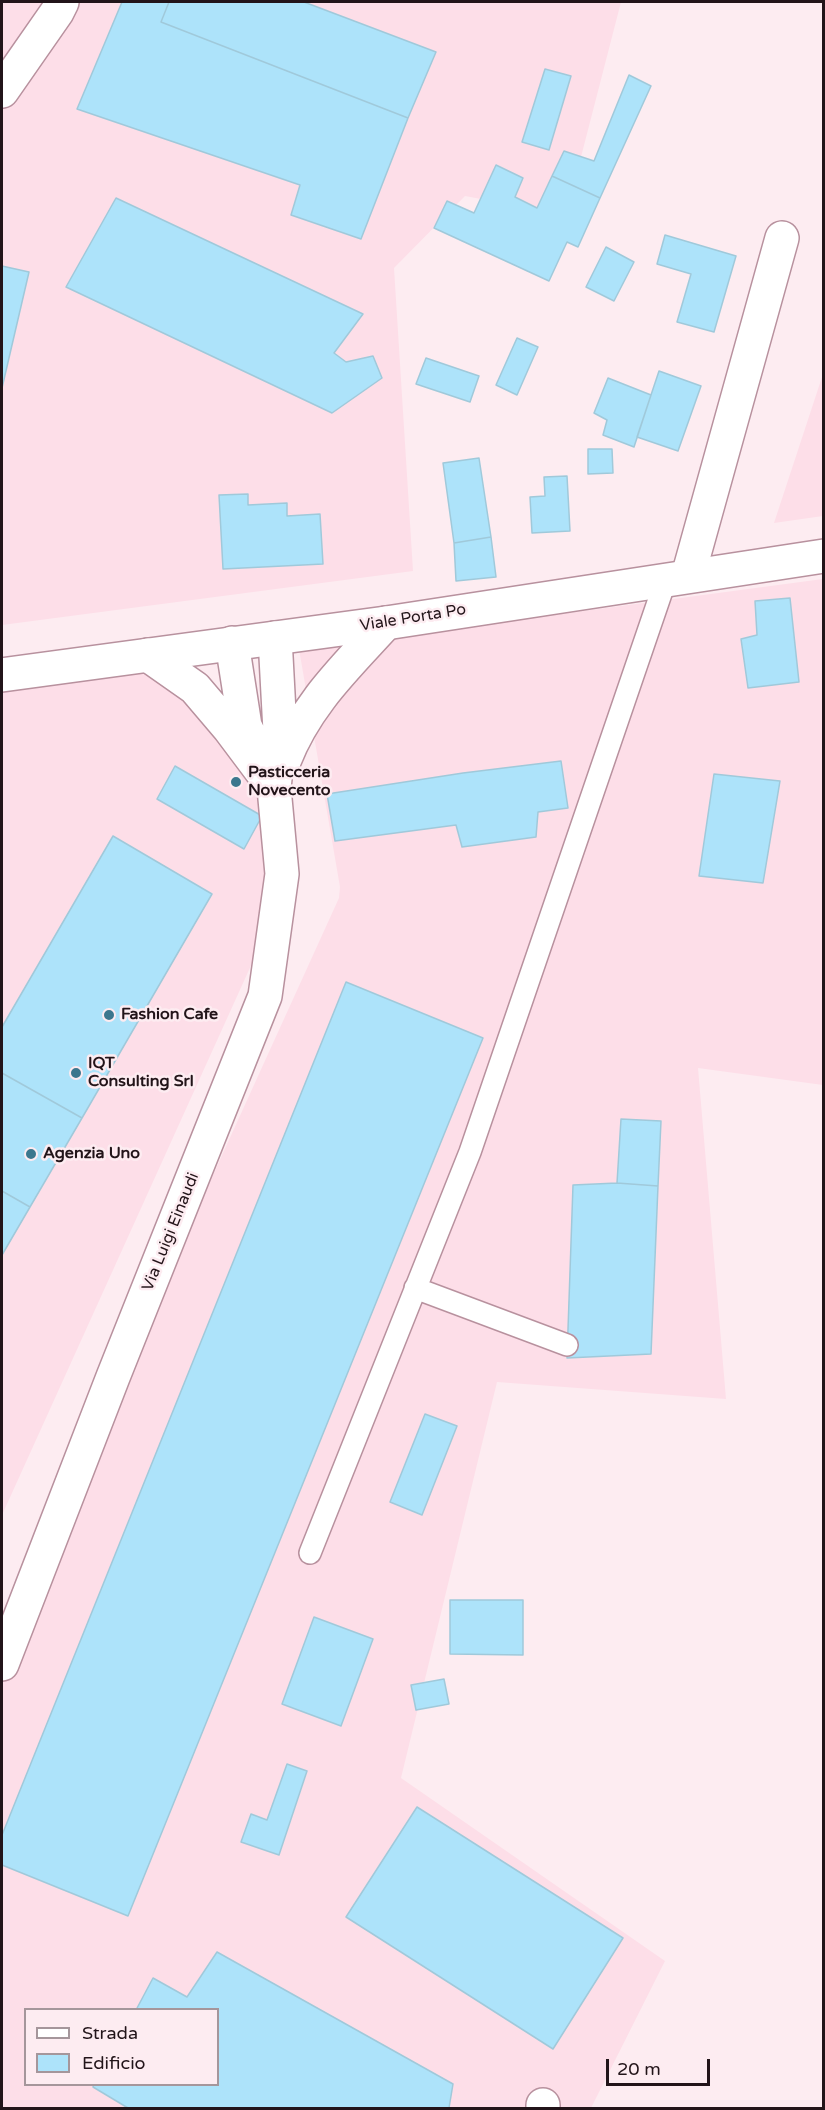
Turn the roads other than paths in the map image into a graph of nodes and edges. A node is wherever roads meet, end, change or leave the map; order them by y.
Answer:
1 (62, 2) edge
2 (2, 91) edge
3 (782, 238) dead end
4 (824, 556) edge
5 (677, 577) junction
6 (386, 623) junction
7 (274, 638) junction
8 (232, 643) junction
9 (148, 655) junction
10 (2, 675) edge
11 (274, 788) junction
12 (415, 1288) junction
13 (567, 1345) dead end
14 (310, 1553) dead end
15 (2, 1664) edge

1 - 2 street
3 - 5 street
4 - 5 street, Viale Porta Po
5 - 6 street, Viale Porta Po
5 - 12 lane
6 - 7 street, Viale Porta Po
6 - 11 street, Via Luigi Einaudi
7 - 8 street, Viale Porta Po
7 - 11 street, Via Luigi Einaudi
8 - 9 street, Viale Porta Po
8 - 11 street, Via Luigi Einaudi
9 - 10 street, Viale Porta Po
9 - 11 street
11 - 15 street, Via Luigi Einaudi
12 - 13 lane
12 - 14 lane

